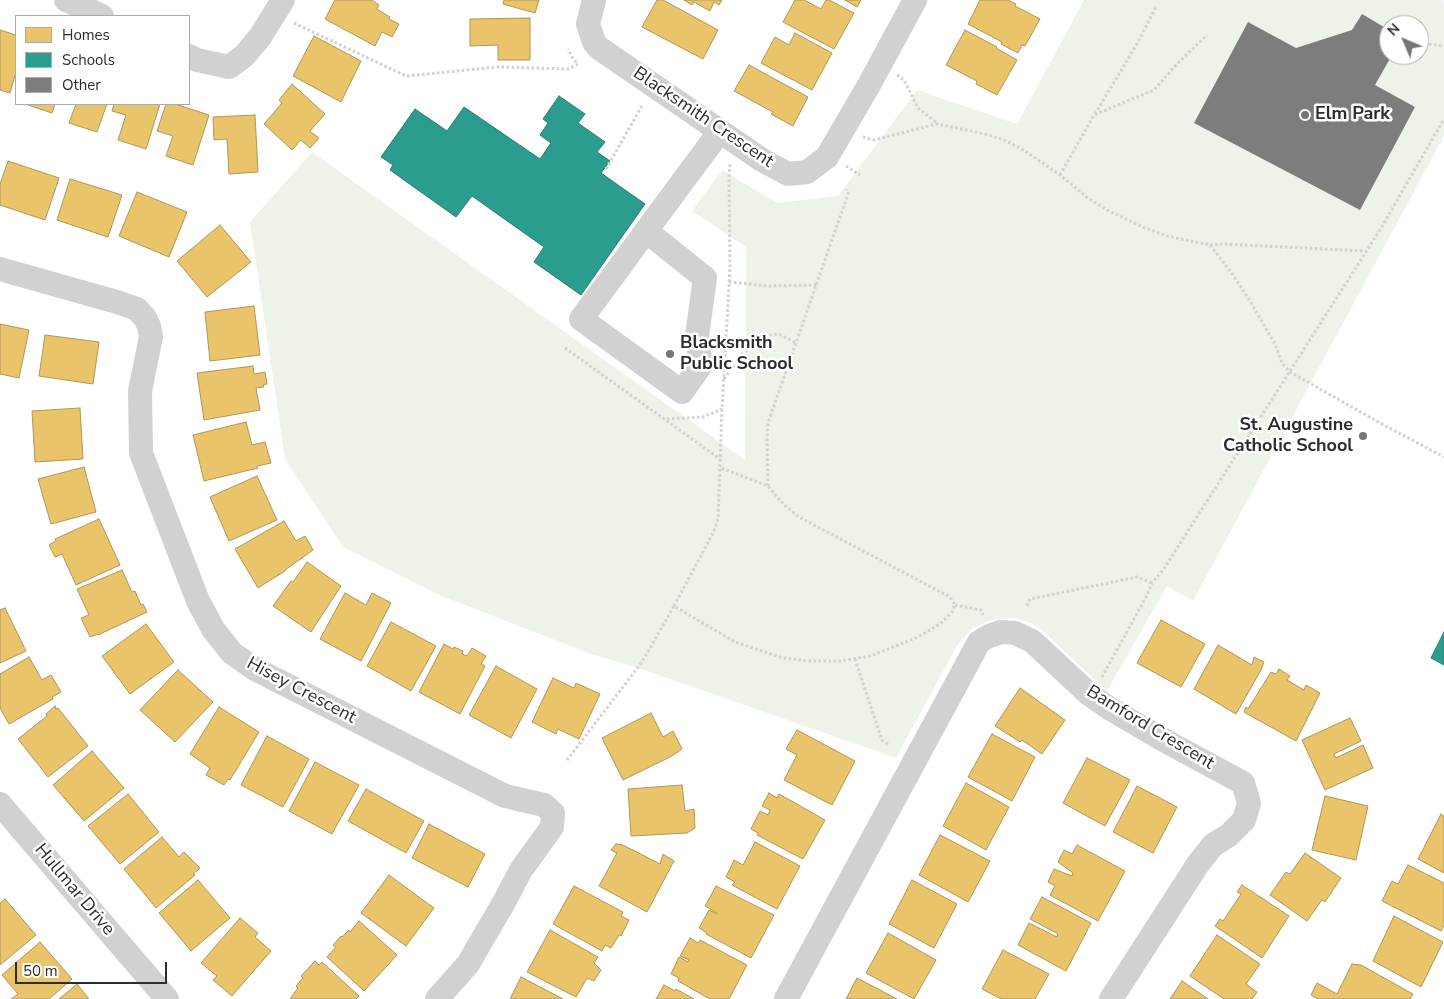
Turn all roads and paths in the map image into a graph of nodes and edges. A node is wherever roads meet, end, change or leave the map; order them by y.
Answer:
1 (66, 0) edge
2 (594, 0) edge
3 (915, 0) edge
4 (1156, 7) dead end
5 (285, 10) edge
6 (100, 15) edge
7 (1207, 34) dead end
8 (1429, 44) edge
9 (1444, 46) edge
10 (568, 49) dead end
11 (190, 56) edge
12 (880, 64) junction
13 (653, 85) junction
14 (1094, 115) junction
15 (1444, 120) edge
16 (937, 124) junction
17 (845, 127) junction
18 (720, 131) junction
19 (606, 168) dead end
20 (1060, 175) junction
21 (847, 189) dead end
22 (646, 231) junction
23 (1210, 245) junction
24 (1365, 252) junction
25 (0, 269) edge
26 (729, 282) dead end
27 (817, 285) junction
28 (796, 343) junction
29 (565, 348) dead end
30 (1290, 372) junction
31 (724, 380) dead end
32 (722, 409) dead end
33 (666, 419) junction
34 (1444, 457) edge
35 (721, 459) dead end
36 (721, 468) dead end
37 (768, 486) junction
38 (1152, 583) junction
39 (955, 605) junction
40 (1027, 606) dead end
41 (989, 636) junction
42 (854, 659) junction
43 (1089, 694) junction
44 (890, 745) dead end
45 (567, 760) dead end
46 (0, 804) edge
47 (167, 999) edge
48 (437, 999) edge
49 (786, 999) edge
50 (1111, 999) edge

1 - 6 street
2 - 13 street, Blacksmith Crescent
3 - 12 street, Blacksmith Crescent
4 - 14 path
5 - 10 path
5 - 11 street
7 - 14 path
8 - 9 path
12 - 16 path
12 - 17 street, Blacksmith Crescent
13 - 18 street, Blacksmith Crescent
13 - 19 path
14 - 20 path
15 - 24 path
16 - 17 path
16 - 20 path
17 - 18 street, Blacksmith Crescent
18 - 22 street
20 - 23 path
21 - 27 path
22 - 22 street
23 - 24 path
23 - 30 path
24 - 30 path
25 - 48 street, Hisey Crescent
26 - 27 path
27 - 28 path
28 - 31 path
28 - 37 path
29 - 33 path
30 - 34 path
30 - 38 path
32 - 33 path
33 - 35 path
36 - 37 path
37 - 39 path
38 - 40 path
38 - 43 path
39 - 41 path
39 - 42 path
41 - 43 street, Bamford Crescent
41 - 49 street
42 - 44 path
42 - 45 path
43 - 50 street, Bamford Crescent
46 - 47 street, Hullmar Drive

